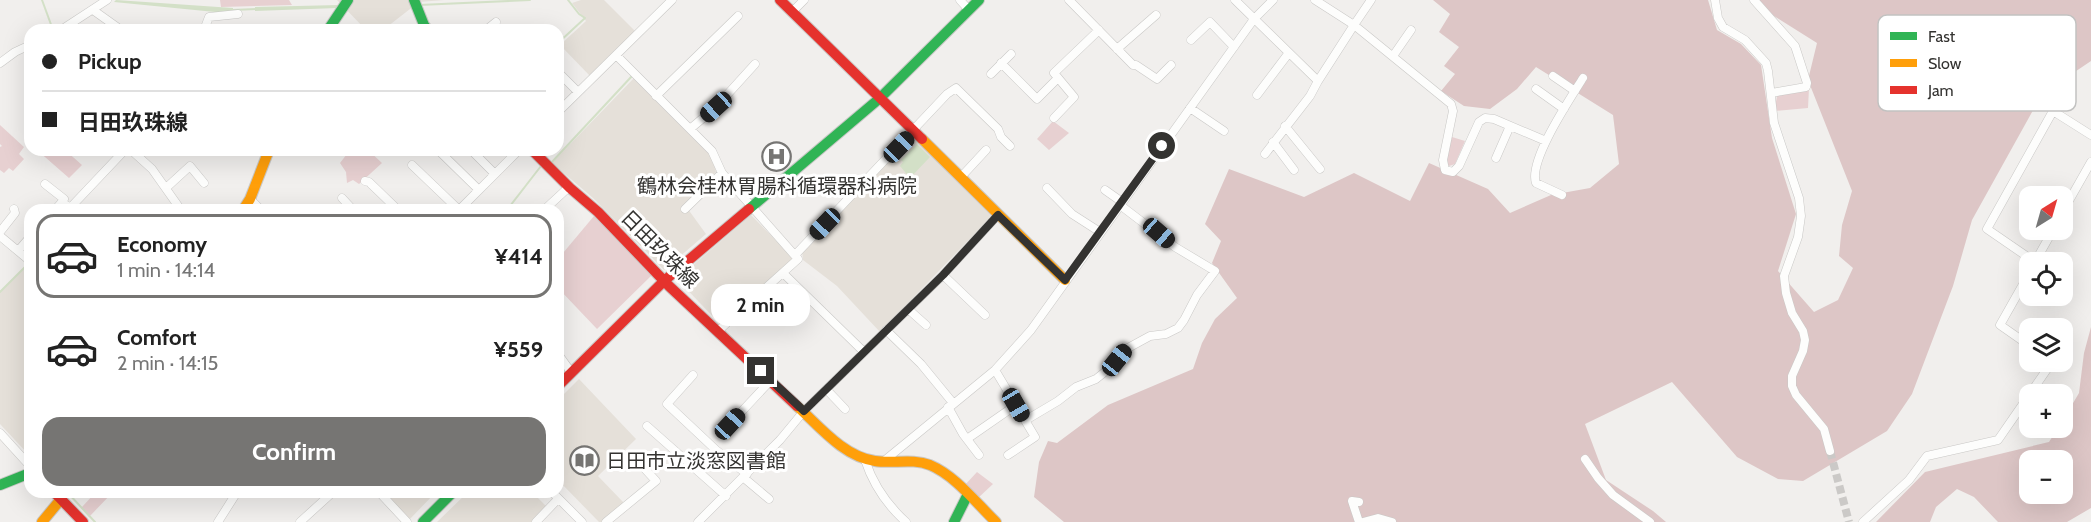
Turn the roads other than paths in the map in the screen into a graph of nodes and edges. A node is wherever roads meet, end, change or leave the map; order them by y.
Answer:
1 (672, 0) edge
2 (780, 0) edge
3 (804, 0) edge
4 (960, 0) edge
5 (979, 0) edge
6 (1069, 0) edge
7 (1235, 0) edge
8 (1273, 0) edge
9 (1315, 0) edge
10 (1371, 0) edge
11 (1715, 0) edge
12 (1754, 0) edge
13 (104, 2) edge
14 (346, 3) edge
15 (416, 3) edge
16 (93, 10) junction
17 (969, 10) junction
18 (792, 12) junction
19 (238, 14) dead end
20 (1156, 15) dead end
21 (738, 16) dead end
22 (1254, 19) junction
23 (496, 22) dead end
24 (71, 24) edge
25 (113, 24) edge
26 (206, 24) edge
27 (332, 24) edge
28 (425, 24) edge
29 (494, 24) edge
30 (1354, 25) junction
31 (1098, 30) junction
32 (1411, 30) dead end
33 (1191, 40) dead end
34 (1234, 47) junction
35 (24, 48) edge
36 (1117, 50) junction
37 (1011, 54) dead end
38 (1288, 54) junction
39 (616, 55) junction
40 (1393, 56) junction
41 (0, 63) edge
42 (1001, 63) junction
43 (755, 64) dead end
44 (1171, 65) dead end
45 (991, 74) dead end
46 (1553, 76) dead end
47 (564, 78) edge
48 (1058, 78) junction
49 (1583, 78) dead end
50 (1317, 81) junction
51 (1536, 89) dead end
52 (1575, 91) junction
53 (578, 92) junction
54 (1771, 93) junction
55 (1257, 95) dead end
56 (656, 96) junction
57 (880, 98) junction
58 (564, 106) edge
59 (1190, 108) junction
60 (1564, 109) junction
61 (1054, 118) dead end
62 (1285, 126) junction
63 (1510, 126) junction
64 (690, 129) junction
65 (914, 131) junction
66 (1224, 131) dead end
67 (2091, 135) edge
68 (1546, 141) junction
69 (1273, 142) junction
70 (1010, 146) dead end
71 (986, 150) dead end
72 (1265, 154) dead end
73 (119, 156) edge
74 (136, 156) edge
75 (267, 156) edge
76 (444, 156) edge
77 (477, 156) edge
78 (513, 156) edge
79 (538, 156) edge
80 (1496, 158) dead end
81 (2091, 162) edge
82 (412, 165) dead end
83 (1320, 169) dead end
84 (1294, 170) dead end
85 (722, 173) junction
86 (495, 174) junction
87 (961, 177) junction
88 (365, 181) dead end
89 (204, 183) dead end
90 (45, 184) dead end
91 (569, 186) junction
92 (166, 188) dead end
93 (1047, 188) dead end
94 (479, 190) junction
95 (1105, 190) dead end
96 (2073, 194) edge
97 (1562, 195) dead end
98 (342, 198) dead end
99 (250, 200) junction
100 (62, 202) joint
101 (1121, 203) junction
102 (65, 204) edge
103 (74, 204) edge
104 (177, 204) edge
105 (247, 204) edge
106 (254, 204) edge
107 (347, 204) edge
108 (393, 204) edge
109 (453, 204) edge
110 (465, 204) edge
111 (550, 204) edge
112 (751, 206) junction
113 (685, 208) dead end
114 (14, 209) dead end
115 (998, 215) junction
116 (1100, 232) junction
117 (0, 234) edge
118 (24, 244) edge
119 (18, 251) junction
120 (2020, 252) edge
121 (796, 254) junction
122 (24, 256) edge
123 (783, 273) junction
124 (943, 275) junction
125 (1065, 280) junction
126 (664, 281) junction
127 (2019, 291) edge
128 (908, 309) junction
129 (985, 315) dead end
130 (926, 325) dead end
131 (886, 330) junction
132 (718, 331) junction
133 (2019, 338) edge
134 (864, 352) junction
135 (564, 362) edge
136 (995, 370) junction
137 (571, 372) junction
138 (2045, 372) edge
139 (693, 375) dead end
140 (564, 380) edge
141 (771, 380) junction
142 (826, 389) junction
143 (951, 405) junction
144 (1016, 405) junction
145 (845, 409) dead end
146 (804, 411) junction
147 (1026, 420) junction
148 (730, 424) dead end
149 (647, 426) dead end
150 (0, 433) edge
151 (966, 439) junction
152 (1830, 451) tunnel mouth
153 (979, 455) dead end
154 (1008, 455) dead end
155 (635, 458) dead end
156 (24, 459) edge
157 (1585, 459) dead end
158 (865, 460) junction
159 (884, 461) junction
160 (24, 475) edge
161 (746, 476) junction
162 (0, 485) edge
163 (726, 496) junction
164 (968, 496) junction
165 (56, 498) edge
166 (59, 498) edge
167 (233, 498) edge
168 (326, 498) edge
169 (385, 498) edge
170 (447, 498) edge
171 (558, 499) joint
172 (770, 499) dead end
173 (1359, 502) dead end
174 (42, 522) edge
175 (83, 522) edge
176 (218, 522) edge
177 (300, 522) edge
178 (407, 522) edge
179 (423, 522) edge
180 (536, 522) edge
181 (582, 522) edge
182 (606, 522) edge
183 (698, 522) edge
184 (906, 522) edge
185 (954, 522) edge
186 (996, 522) edge
187 (1361, 522) edge
188 (1392, 522) edge
189 (1650, 522) edge
190 (1863, 522) edge

1 - 39 street
2 - 18 street
3 - 18 street
4 - 17 street
5 - 17 street
6 - 31 street
7 - 22 street
8 - 22 street
9 - 30 street
10 - 30 street
11 - 54 street
12 - 54 street
13 - 16 street
14 - 27 street
15 - 28 street
16 - 24 street
16 - 25 street
17 - 57 street
18 - 57 street
19 - 26 street
20 - 36 street
21 - 56 street
22 - 34 street
22 - 38 street
23 - 29 street
30 - 40 street
30 - 50 street
31 - 36 street
31 - 48 street
32 - 40 street
33 - 34 street
34 - 59 street
35 - 41 street
36 - 44 street
37 - 42 street
38 - 50 street
38 - 55 street
39 - 53 street
39 - 56 street
40 - 63 street
42 - 45 street
42 - 48 street
43 - 64 street
46 - 52 street
47 - 53 street
48 - 61 street
49 - 52 street
50 - 62 street
51 - 60 street
52 - 60 street
53 - 58 street
54 - 152 street
56 - 64 street
57 - 65 street
57 - 112 street
59 - 66 street
59 - 101 street
60 - 68 street
62 - 69 street
62 - 83 street
63 - 68 street
63 - 80 street
64 - 85 street
65 - 70 street
65 - 87 street
65 - 121 street
67 - 120 street
68 - 97 street
69 - 72 street
69 - 84 street
71 - 87 street
73 - 103 street
74 - 104 street
75 - 99 street
76 - 94 street
77 - 86 street
78 - 86 street
79 - 91 street, 日田玖珠線
81 - 96 street
82 - 109 street
85 - 112 street
85 - 113 street
86 - 94 street
87 - 115 street
88 - 108 street
89 - 92 street
90 - 100 street
91 - 111 street
91 - 126 street, 日田玖珠線
93 - 116 street
94 - 110 street
95 - 101 street
98 - 107 street
99 - 105 street
99 - 106 street
100 - 102 street
101 - 116 street
101 - 147 street
112 - 121 street
112 - 126 street
114 - 117 street
115 - 124 street
115 - 125 street
116 - 125 street
117 - 119 street
118 - 119 street
119 - 122 street
121 - 123 street
123 - 132 street
123 - 134 street
124 - 128 street
124 - 129 street
125 - 136 street
126 - 132 street, 日田玖珠線
126 - 137 street
127 - 133 street
128 - 130 street
128 - 131 street
131 - 134 street
131 - 143 street
132 - 141 street, 日田玖珠線
134 - 142 street
135 - 137 street
136 - 143 street
136 - 144 street
137 - 140 street
138 - 190 street
139 - 161 street
141 - 146 street, 日田玖珠線
141 - 148 street
142 - 145 street
142 - 146 street
143 - 151 street
143 - 159 street
144 - 147 street
144 - 151 street
146 - 158 street, 日田玖珠線
146 - 161 street
147 - 154 street
149 - 163 street
150 - 156 street
151 - 153 street
155 - 182 street
157 - 189 street
158 - 159 street, 日田玖珠線
158 - 184 street
159 - 164 street, 日田玖珠線
160 - 162 street
161 - 163 street
161 - 172 street
163 - 183 street
164 - 185 street
164 - 186 street, 日田玖珠線
165 - 174 street
166 - 175 street
167 - 176 street
168 - 177 street
169 - 178 street
170 - 179 street
171 - 180 street
171 - 181 street
173 - 187 street
187 - 188 street

